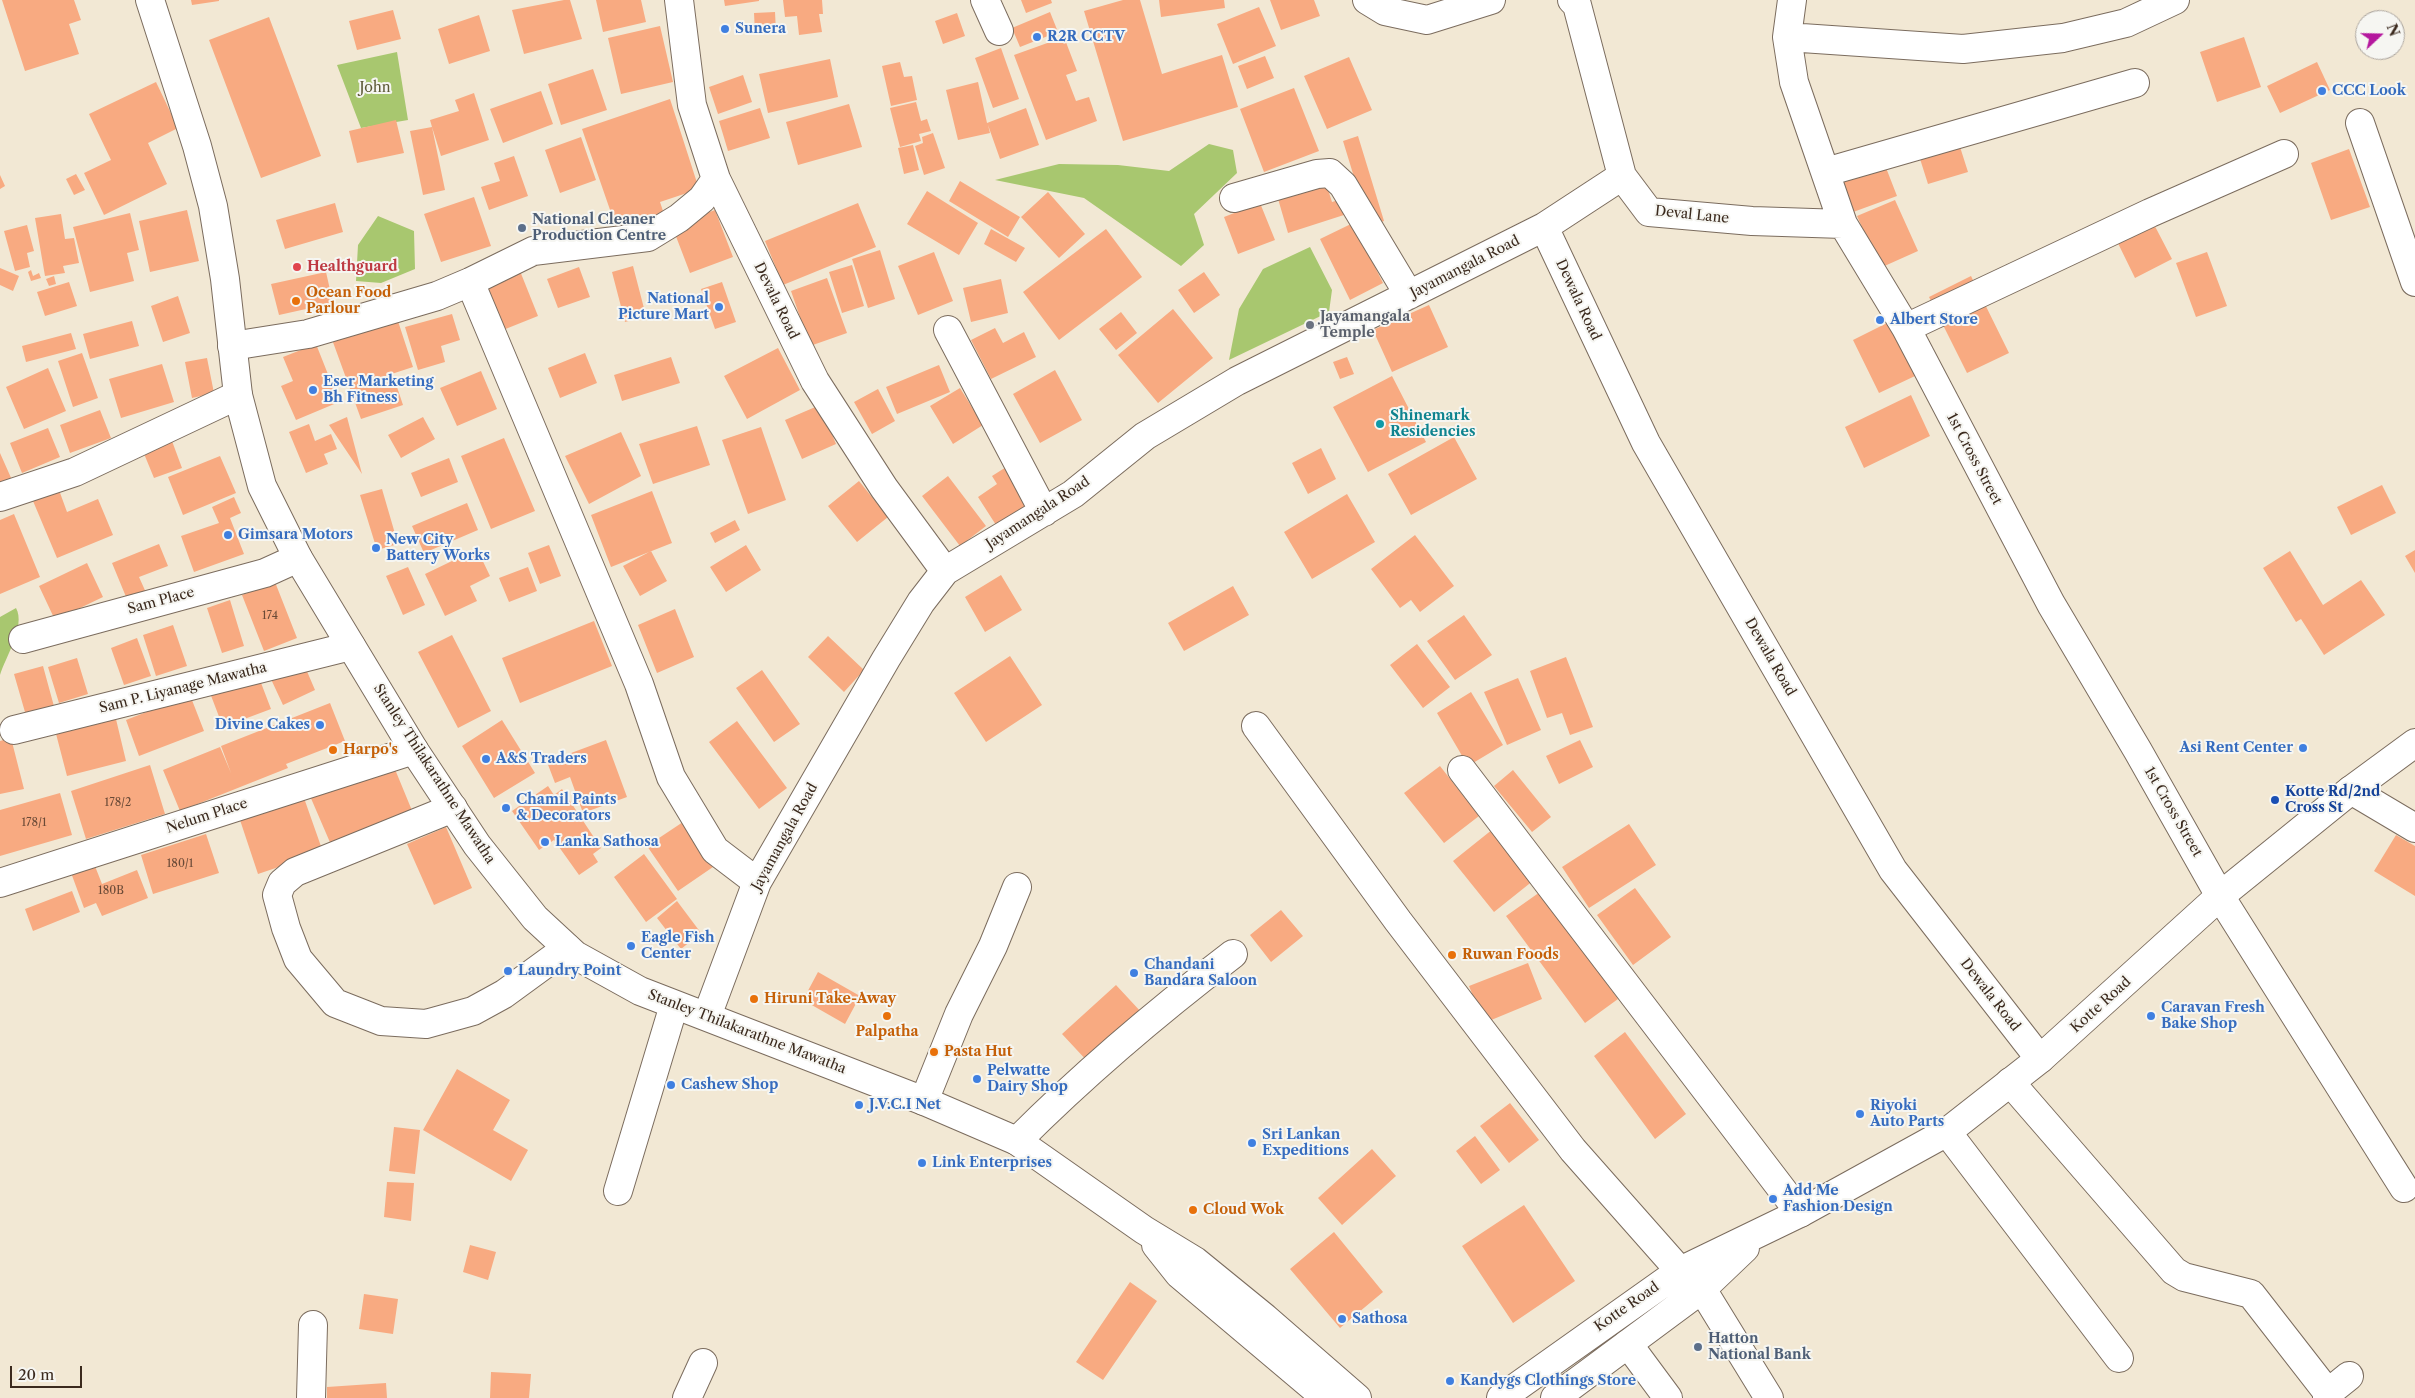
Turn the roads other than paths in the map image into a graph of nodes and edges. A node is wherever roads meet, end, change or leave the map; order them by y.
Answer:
1 (150, 0) edge
2 (679, 0) edge
3 (985, 0) edge
4 (1367, 0) edge
5 (1491, 0) edge
6 (1572, 0) edge
7 (1792, 0) edge
8 (2175, 0) edge
9 (999, 31) dead end
10 (1787, 37) junction
11 (2135, 83) dead end
12 (2360, 123) dead end
13 (2284, 154) dead end
14 (1826, 172) junction
15 (1622, 176) junction
16 (716, 179) junction
17 (1234, 198) dead end
18 (1843, 224) junction
19 (1544, 227) junction
20 (470, 282) junction
21 (2415, 282) edge
22 (1409, 295) junction
23 (1906, 328) junction
24 (948, 330) dead end
25 (232, 346) junction
26 (238, 395) junction
27 (0, 497) edge
28 (1044, 512) junction
29 (298, 558) junction
30 (945, 571) junction
31 (23, 638) dead end
32 (351, 646) junction
33 (1256, 726) dead end
34 (14, 730) dead end
35 (2415, 744) edge
36 (414, 750) junction
37 (1462, 770) dead end
38 (2351, 790) junction
39 (453, 808) junction
40 (2415, 828) edge
41 (757, 882) junction
42 (0, 883) edge
43 (1017, 887) dead end
44 (2220, 896) junction
45 (568, 948) junction
46 (1233, 954) dead end
47 (674, 1005) junction
48 (707, 1016) junction
49 (2040, 1059) junction
50 (2010, 1082) junction
51 (924, 1100) junction
52 (1947, 1132) junction
53 (1017, 1141) junction
54 (2404, 1188) dead end
55 (618, 1191) dead end
56 (1800, 1213) junction
57 (1763, 1231) junction
58 (1680, 1271) junction
59 (1702, 1289) junction
60 (313, 1325) dead end
61 (1628, 1344) junction
62 (2119, 1358) dead end
63 (702, 1363) dead end
64 (2349, 1376) dead end
65 (1349, 1395) edge
66 (2327, 1395) edge
67 (311, 1398) edge
68 (687, 1398) edge
69 (1501, 1398) edge
70 (1555, 1398) edge
71 (1668, 1398) edge
72 (1769, 1398) edge

1 - 25 street, Stanley Thilakarathne Mawatha
2 - 16 street, Devala Road
3 - 9 street
4 - 5 street
6 - 15 street, Deval Lane
7 - 10 street, 1st Cross Street
8 - 10 street
10 - 14 street, 1st Cross Street
11 - 14 street
12 - 21 street
13 - 23 street
14 - 18 street, 1st Cross Street
15 - 18 street, Deval Lane
15 - 19 street, Jayamangala Road
16 - 20 street
16 - 30 street, Devala Road
17 - 22 street
18 - 23 street, 1st Cross Street
19 - 22 street, Jayamangala Road
19 - 49 street, Dewala Road
20 - 25 street
20 - 41 street
22 - 28 street, Jayamangala Road
23 - 44 street, 1st Cross Street
24 - 28 street
25 - 26 street, Stanley Thilakarathne Mawatha
26 - 27 street
26 - 29 street, Stanley Thilakarathne Mawatha
28 - 30 street, Jayamangala Road
29 - 31 street, Sam Place
29 - 32 street, Stanley Thilakarathne Mawatha
30 - 41 street, Jayamangala Road
32 - 34 street, Sam P. Liyanage Mawatha
32 - 36 street, Stanley Thilakarathne Mawatha
33 - 58 street
35 - 38 street, Kotte Road
36 - 39 street, Stanley Thilakarathne Mawatha
36 - 42 street, Nelum Place
37 - 56 street
38 - 40 street
38 - 44 street, Kotte Road
39 - 45 street, Stanley Thilakarathne Mawatha
39 - 45 street
41 - 48 street, Jayamangala Road
43 - 51 street
44 - 49 street, Kotte Road
44 - 54 street, 1st Cross Street
45 - 47 street, Stanley Thilakarathne Mawatha
46 - 53 street
47 - 48 street, Stanley Thilakarathne Mawatha
47 - 55 street
48 - 51 street, Stanley Thilakarathne Mawatha
49 - 50 street, Kotte Road
50 - 52 street, Kotte Road
50 - 66 street
51 - 53 street, Stanley Thilakarathne Mawatha
52 - 56 street, Kotte Road
52 - 62 street
53 - 65 street, Stanley Thilakarathne Mawatha
56 - 57 street, Kotte Road
57 - 58 street, Kotte Road
57 - 59 street, Kotte Road
58 - 69 street, Kotte Road
59 - 61 street, Kotte Road
59 - 72 street
60 - 67 street
61 - 70 street, Kotte Road
61 - 71 street
63 - 68 street
64 - 66 street

